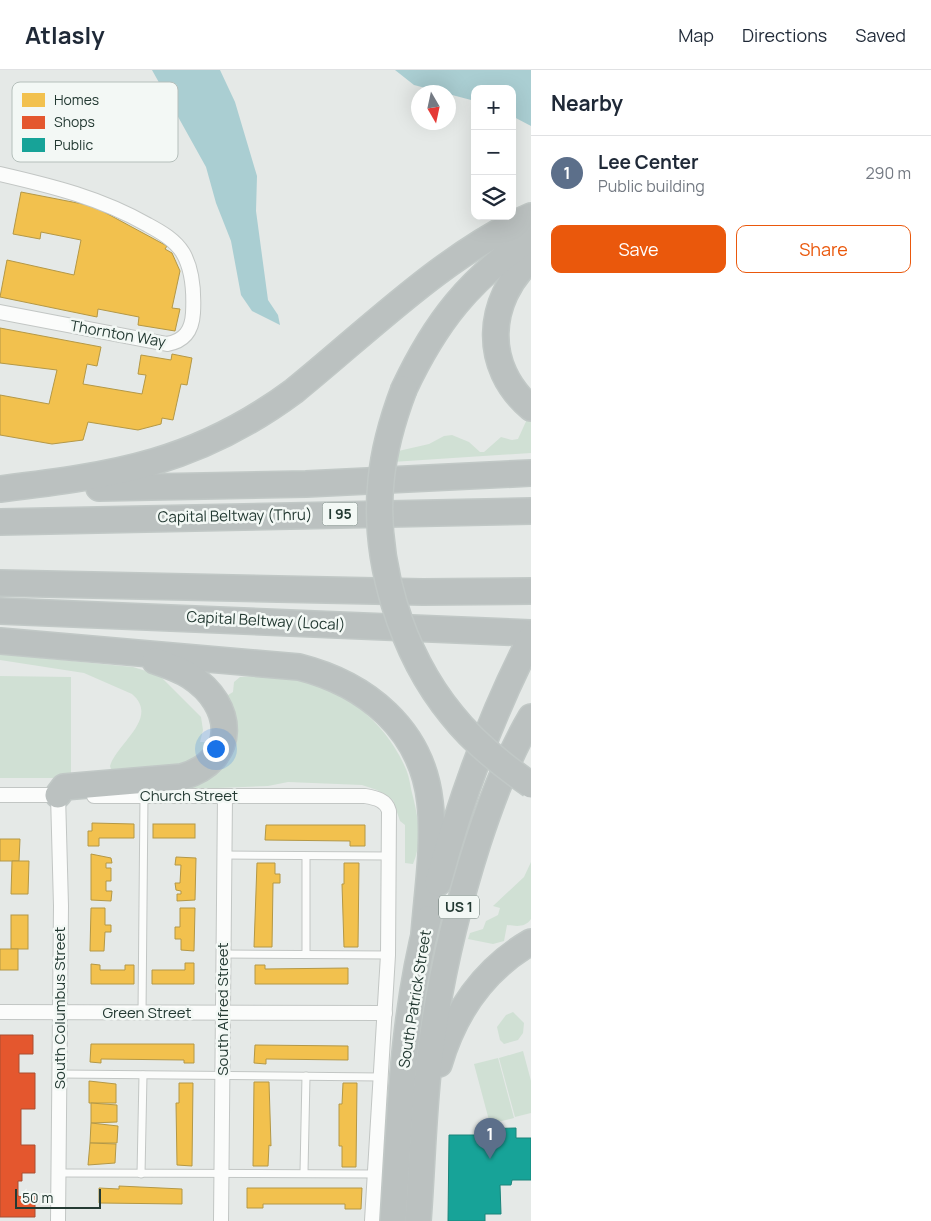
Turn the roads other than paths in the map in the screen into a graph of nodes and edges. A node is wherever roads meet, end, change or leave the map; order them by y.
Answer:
1 (0, 174) edge
2 (531, 216) edge
3 (531, 237) edge
4 (531, 259) edge
5 (0, 312) edge
6 (531, 408) edge
7 (531, 462) edge
8 (531, 473) edge
9 (438, 478) junction
10 (0, 491) edge
11 (531, 495) edge
12 (531, 511) edge
13 (150, 517) junction
14 (0, 522) edge
15 (0, 582) edge
16 (531, 591) edge
17 (423, 592) junction
18 (531, 600) edge
19 (0, 611) edge
20 (531, 633) edge
21 (531, 638) edge
22 (0, 641) edge
23 (123, 653) junction
24 (531, 717) edge
25 (531, 785) edge
26 (0, 795) edge
27 (58, 796) junction
28 (144, 796) junction
29 (225, 796) junction
30 (377, 799) joint
31 (224, 856) junction
32 (306, 856) junction
33 (389, 856) junction
34 (424, 935) junction
35 (531, 942) edge
36 (224, 954) junction
37 (306, 954) junction
38 (388, 955) junction
39 (0, 1012) edge
40 (61, 1012) junction
41 (142, 1013) junction
42 (223, 1013) junction
43 (385, 1013) junction
44 (60, 1074) junction
45 (143, 1075) junction
46 (223, 1076) junction
47 (306, 1076) junction
48 (381, 1077) junction
49 (427, 1107) junction
50 (304, 1172) junction
51 (59, 1173) junction
52 (222, 1173) junction
53 (141, 1174) junction
54 (376, 1174) junction
55 (58, 1221) edge
56 (221, 1221) edge
57 (372, 1221) edge
58 (393, 1221) edge
59 (418, 1221) edge

1 - 5 street, Thornton Way
2 - 10 highway
3 - 25 highway, bridge
4 - 6 highway
7 - 9 highway
8 - 9 highway, I 95
9 - 10 highway, I 95
11 - 13 highway
12 - 13 highway, Capital Beltway (Thru) / I 95
13 - 14 highway, Capital Beltway (Thru) / I 95
15 - 17 highway
16 - 17 highway
17 - 18 highway
19 - 20 highway, Capital Beltway (Local)
21 - 34 highway, South Patrick Street / US 1
22 - 23 highway
23 - 27 highway
23 - 34 highway
24 - 49 highway, South Patrick Street / US 1
26 - 27 street, Church Street
27 - 28 street, Church Street
27 - 40 street, South Columbus Street
28 - 29 street, Church Street
28 - 41 lane
29 - 30 street, Church Street
29 - 31 street, South Alfred Street
30 - 33 street, South Patrick Street
31 - 32 lane
31 - 36 street, South Alfred Street
32 - 33 lane
32 - 37 lane
33 - 38 street, South Patrick Street
34 - 58 highway, South Patrick Street / US 1
35 - 49 highway
36 - 37 lane
36 - 42 street, South Alfred Street
37 - 38 lane
38 - 43 street, South Patrick Street
39 - 40 street, Green Street
40 - 41 street, Green Street
40 - 44 street, South Columbus Street
41 - 42 street, Green Street
42 - 43 street, Green Street
42 - 46 street, South Alfred Street
43 - 48 street, South Patrick Street
44 - 45 lane
44 - 51 street, South Columbus Street
45 - 46 lane
45 - 53 lane
46 - 47 lane
46 - 52 street, South Alfred Street
47 - 48 lane
47 - 50 lane
48 - 54 street, South Patrick Street
49 - 59 highway, South Patrick Street / US 1
50 - 52 lane
50 - 54 lane
51 - 53 lane
51 - 55 street, South Columbus Street
52 - 53 lane
52 - 56 street, South Alfred Street
54 - 57 street, South Patrick Street

